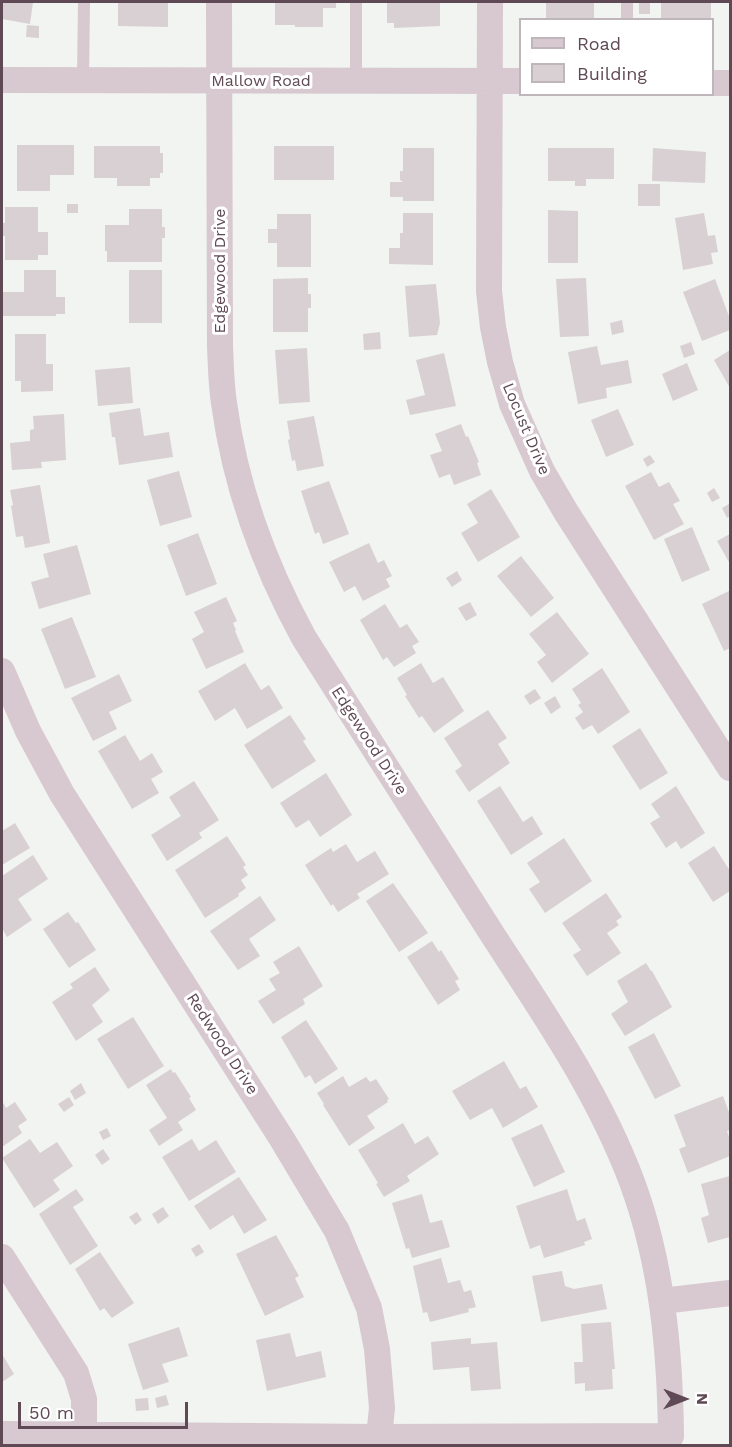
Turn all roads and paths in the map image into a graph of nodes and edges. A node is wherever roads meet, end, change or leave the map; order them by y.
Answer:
1 (84, 2) edge
2 (219, 2) edge
3 (356, 2) edge
4 (490, 2) edge
5 (627, 2) edge
6 (627, 18) edge
7 (83, 79) junction
8 (2, 80) edge
9 (489, 80) junction
10 (219, 81) junction
11 (356, 81) junction
12 (519, 81) edge
13 (714, 83) edge
14 (730, 83) edge
15 (2, 671) edge
16 (730, 768) edge
17 (2, 1257) edge
18 (730, 1293) edge
19 (662, 1301) junction
20 (84, 1433) junction
21 (2, 1434) edge
22 (379, 1437) junction

1 - 7 lane
2 - 10 street, Edgewood Drive
3 - 11 lane
4 - 9 street, Locust Drive
5 - 6 lane
7 - 8 street, Mallow Road
7 - 10 street, Mallow Road
9 - 11 street, Mallow Road
9 - 12 street, Mallow Road
9 - 16 street, Locust Drive
10 - 11 street, Mallow Road
10 - 19 street, Edgewood Drive
13 - 14 street
15 - 22 street, Redwood Drive
17 - 20 street
18 - 19 street
19 - 22 street, Edgewood Drive
20 - 21 street
20 - 22 street

